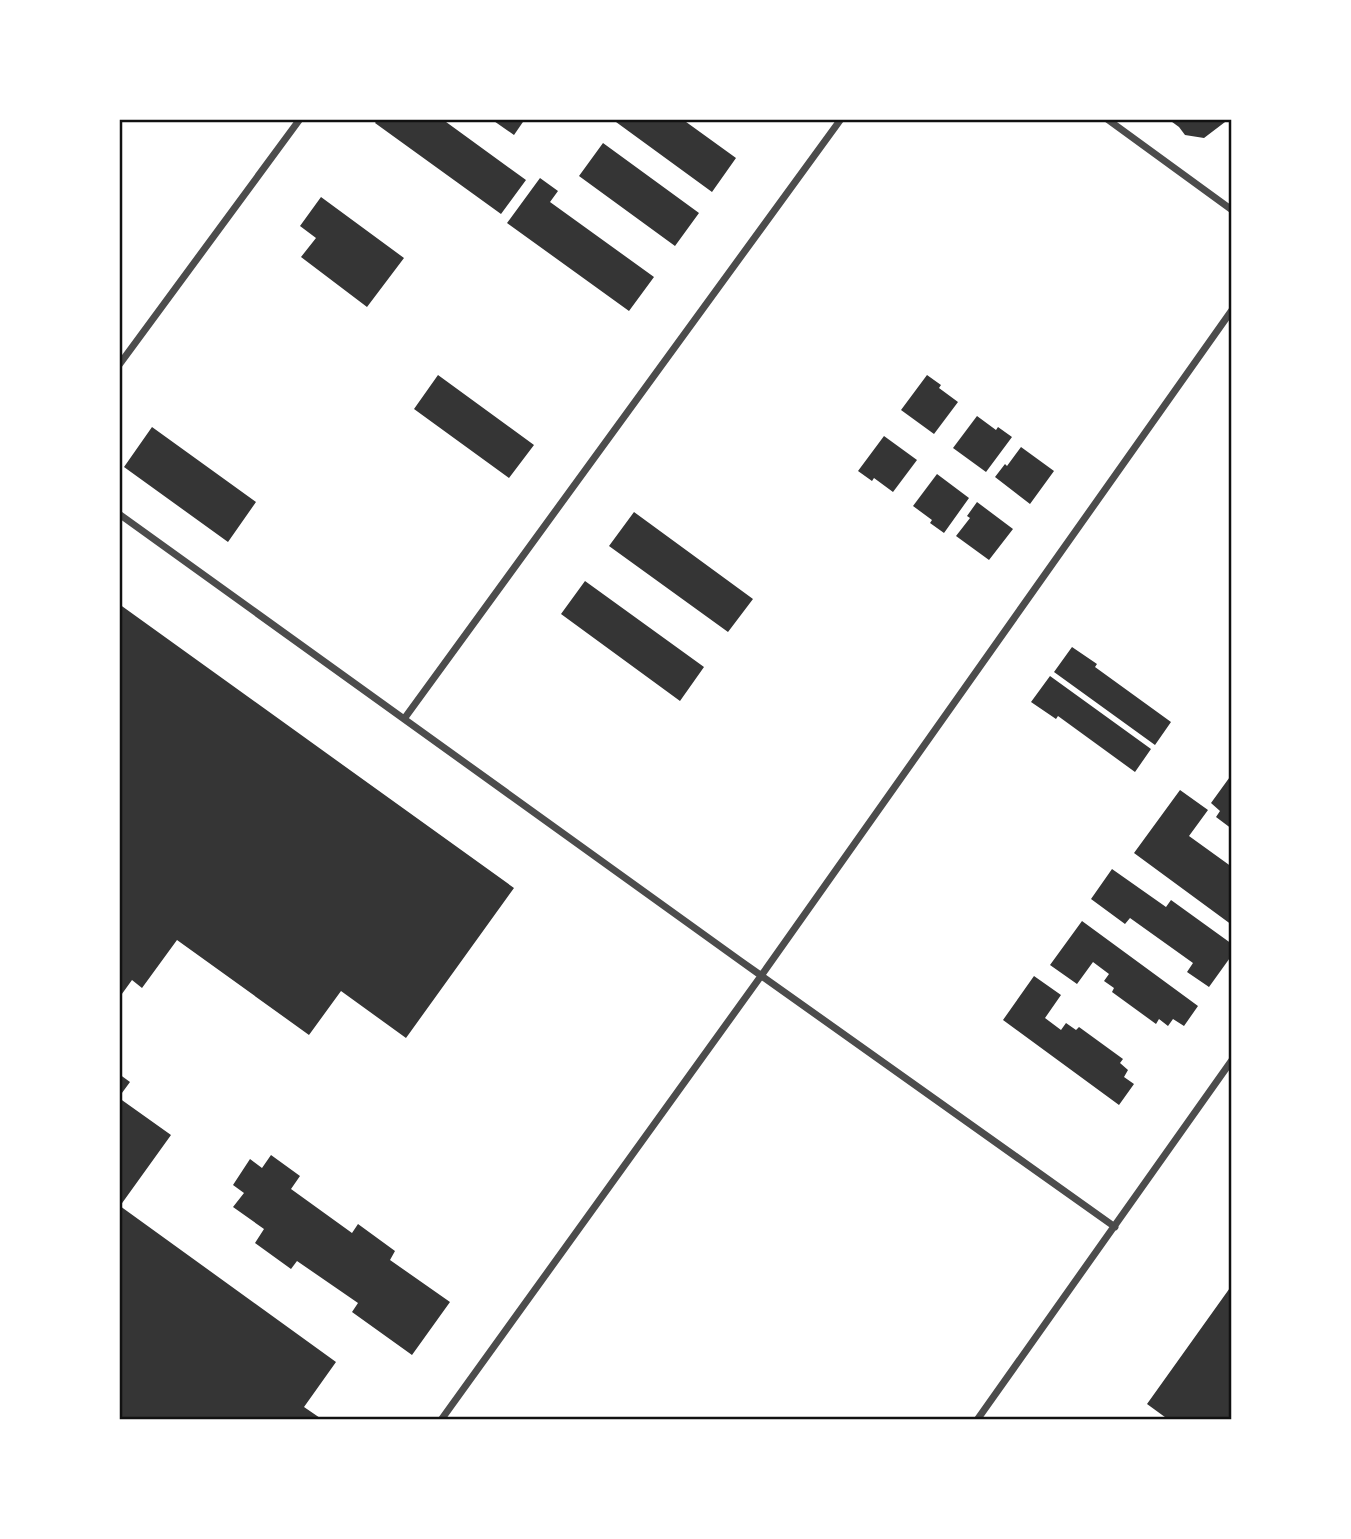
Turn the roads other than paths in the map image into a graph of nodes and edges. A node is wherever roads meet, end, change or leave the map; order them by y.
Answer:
1 (300, 119) edge
2 (841, 119) edge
3 (1107, 119) edge
4 (1232, 209) edge
5 (1232, 310) edge
6 (119, 365) edge
7 (119, 514) edge
8 (404, 719) junction
9 (761, 976) junction
10 (1232, 1060) edge
11 (1115, 1227) junction
12 (442, 1420) edge
13 (976, 1420) edge

1 - 6 street
2 - 8 street
3 - 4 street
5 - 9 street
7 - 8 street
8 - 9 street
9 - 11 street
9 - 12 street
10 - 11 street
11 - 13 street

